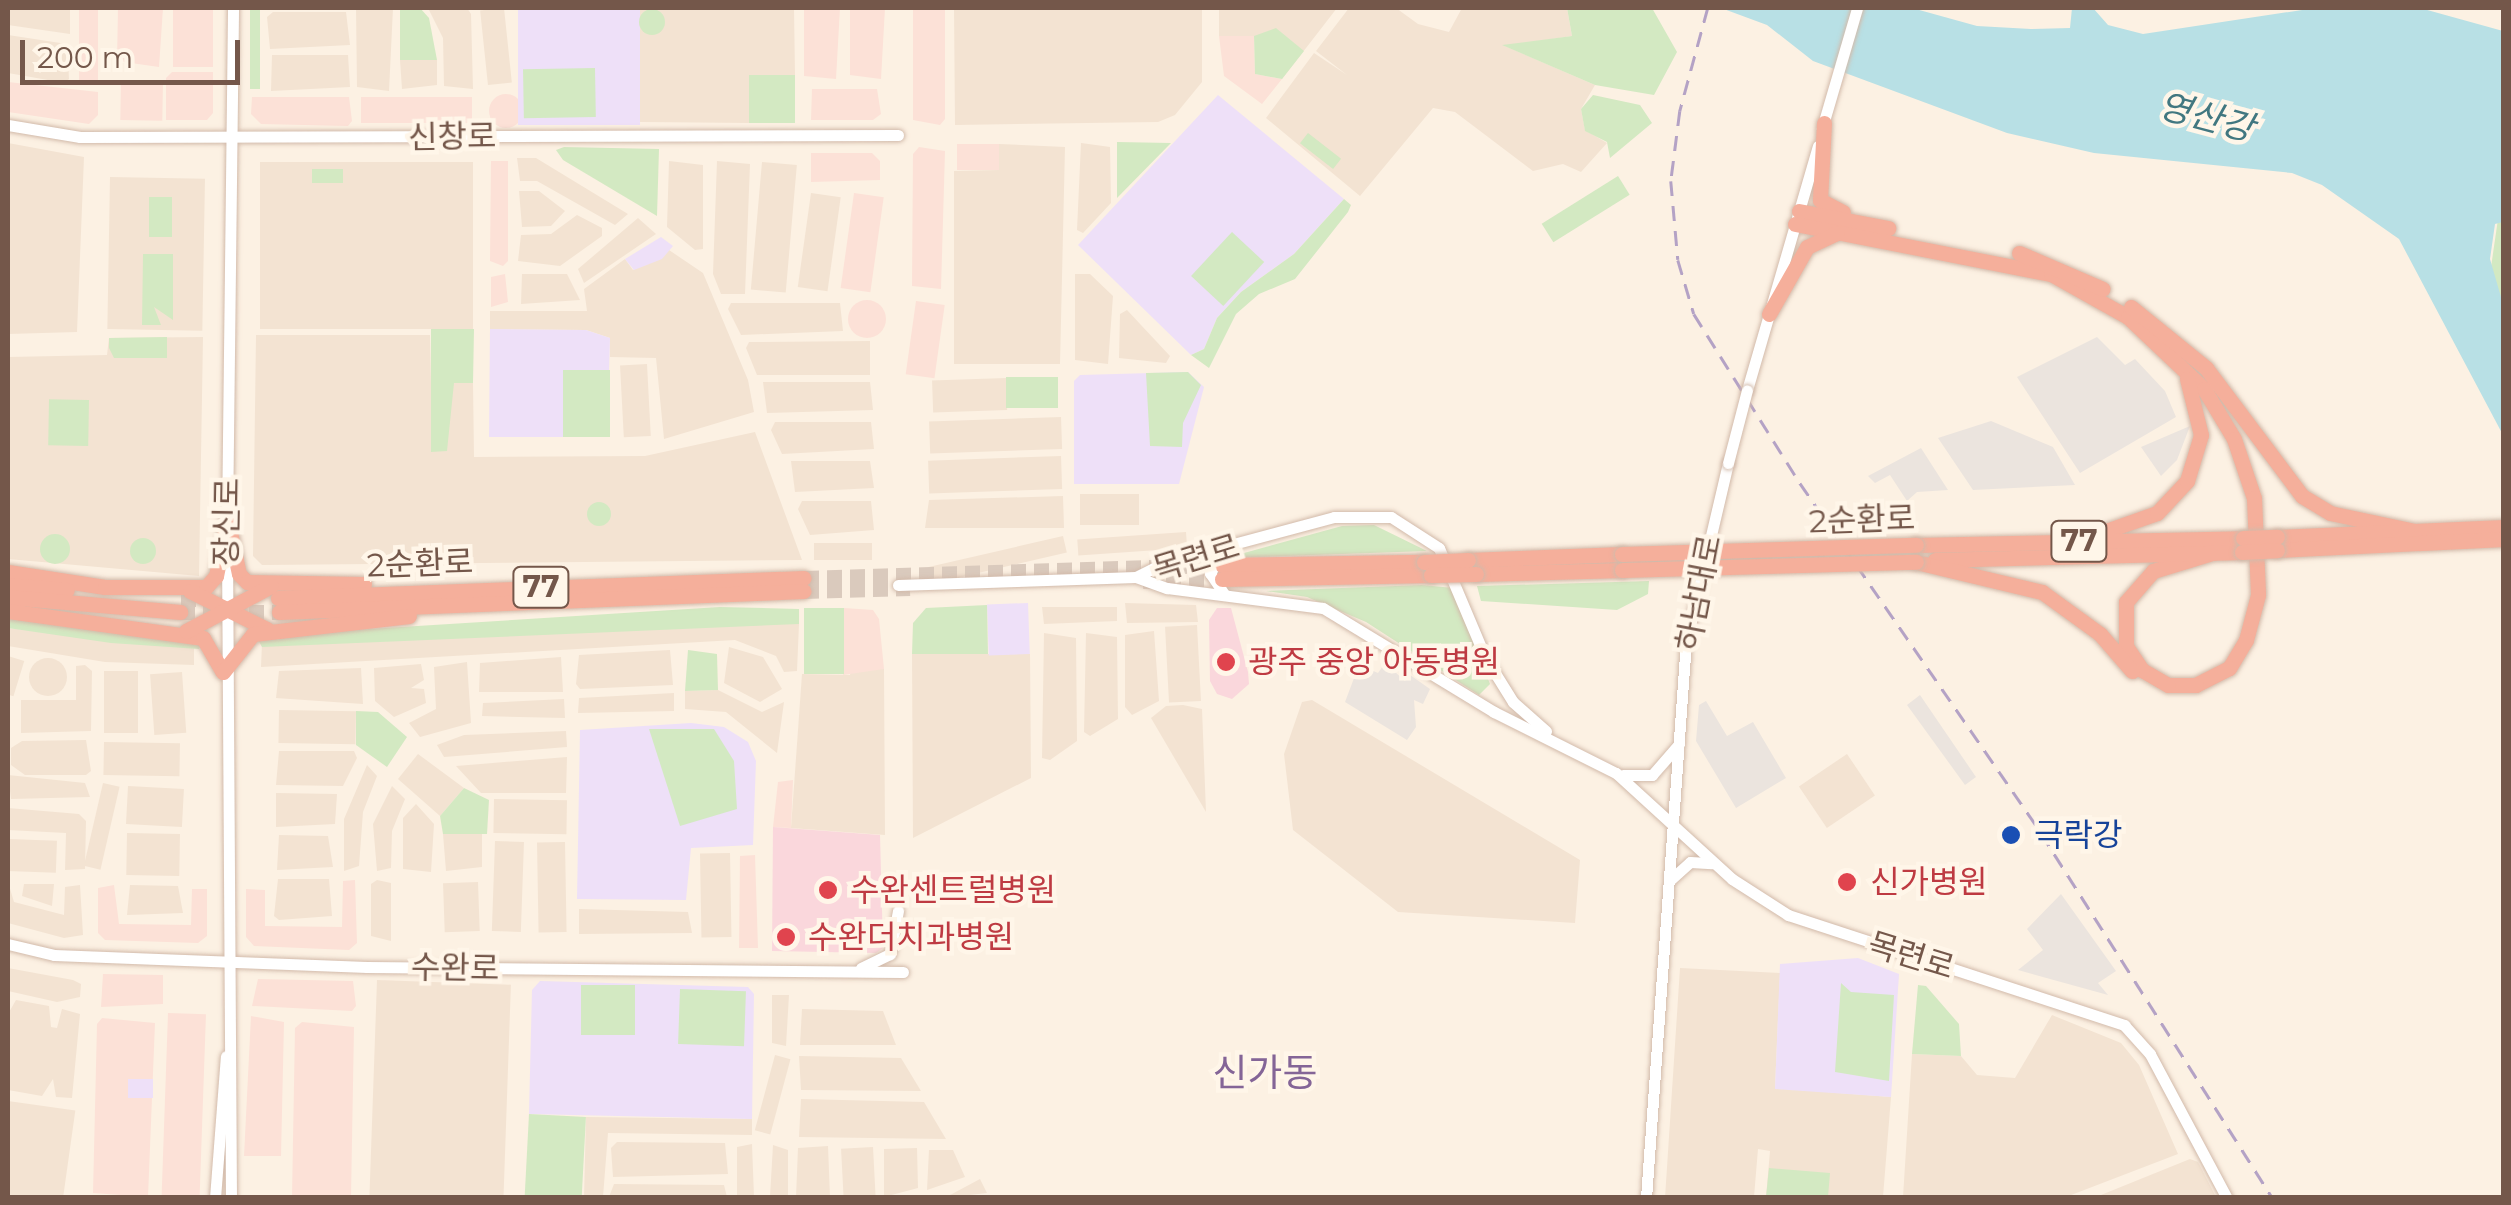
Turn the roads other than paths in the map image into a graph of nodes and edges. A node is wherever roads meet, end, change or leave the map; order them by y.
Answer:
1 (233, 8) edge
2 (1857, 8) edge
3 (1824, 123) junction
4 (8, 125) edge
5 (898, 135) dead end
6 (236, 139) junction
7 (1797, 218) junction
8 (1864, 228) junction
9 (1769, 314) junction
10 (2158, 327) junction
11 (2165, 348) junction
12 (228, 518) junction
13 (2504, 527) edge
14 (2358, 532) junction
15 (2504, 539) edge
16 (2040, 542) junction
17 (2242, 545) junction
18 (2216, 552) junction
19 (1916, 554) junction
20 (8, 572) edge
21 (1223, 572) junction
22 (1136, 578) junction
23 (8, 585) edge
24 (898, 585) tunnel mouth
25 (673, 596) junction
26 (8, 597) edge
27 (277, 598) junction
28 (182, 600) junction
29 (226, 610) junction
30 (8, 611) edge
31 (272, 630) junction
32 (177, 633) junction
33 (223, 672) junction
34 (1553, 737) junction
35 (1679, 744) junction
36 (1616, 773) junction
37 (1674, 824) junction
38 (1713, 863) junction
39 (1669, 881) junction
40 (898, 911) dead end
41 (8, 944) edge
42 (228, 960) junction
43 (852, 971) junction
44 (903, 972) dead end
45 (228, 1037) junction
46 (215, 1198) edge
47 (232, 1198) edge
48 (1646, 1198) edge
49 (2227, 1198) edge

1 - 6 main road, 장신로
2 - 3 main road, 하남대로
3 - 7 main road, 하남대로
3 - 8 highway
4 - 6 main road, 신창로
5 - 6 main road, 신창로
6 - 12 main road, 장신로
7 - 8 highway
7 - 9 main road, 하남대로
8 - 9 highway
8 - 10 highway
8 - 11 highway
9 - 35 main road, 하남대로, bridge
10 - 14 highway
10 - 19 highway
11 - 16 highway
11 - 18 highway
12 - 27 highway
12 - 28 highway
12 - 29 main road, 장신로
13 - 14 highway
14 - 15 highway, 2순환로 / 77
14 - 17 highway, 2순환로 / 77, bridge
16 - 17 highway, 2순환로 / 77
16 - 19 highway, 2순환로 / 77
17 - 18 highway, 2순환로 / 77
18 - 19 highway, 2순환로 / 77
19 - 21 highway, 2순환로 / 77, bridge
20 - 28 highway
21 - 22 main road, 목련로
21 - 22 main road, 목련로
21 - 34 main road, 목련로
21 - 34 main road, 목련로
22 - 24 main road, 목련로
23 - 28 highway
25 - 27 highway, 2순환로 / 77
25 - 27 highway, 2순환로 / 77
25 - 31 highway
26 - 28 highway
27 - 29 highway
27 - 31 highway
28 - 29 highway
28 - 32 highway
29 - 31 highway
29 - 32 highway
29 - 33 main road, 장신로
30 - 32 highway
31 - 33 highway
32 - 33 highway
33 - 42 main road, 장신로
34 - 36 main road, 목련로
35 - 36 main road
35 - 37 main road, 하남대로
36 - 37 main road, 목련로
37 - 38 main road, 목련로
37 - 39 main road, 하남대로
38 - 39 main road
38 - 49 main road, 목련로
39 - 48 main road, 하남대로
40 - 43 main road
41 - 42 main road, 수완로
42 - 43 main road, 수완로
42 - 45 main road, 장신로
43 - 44 main road, 수완로
45 - 46 main road, 장신로
45 - 47 main road, 장신로

